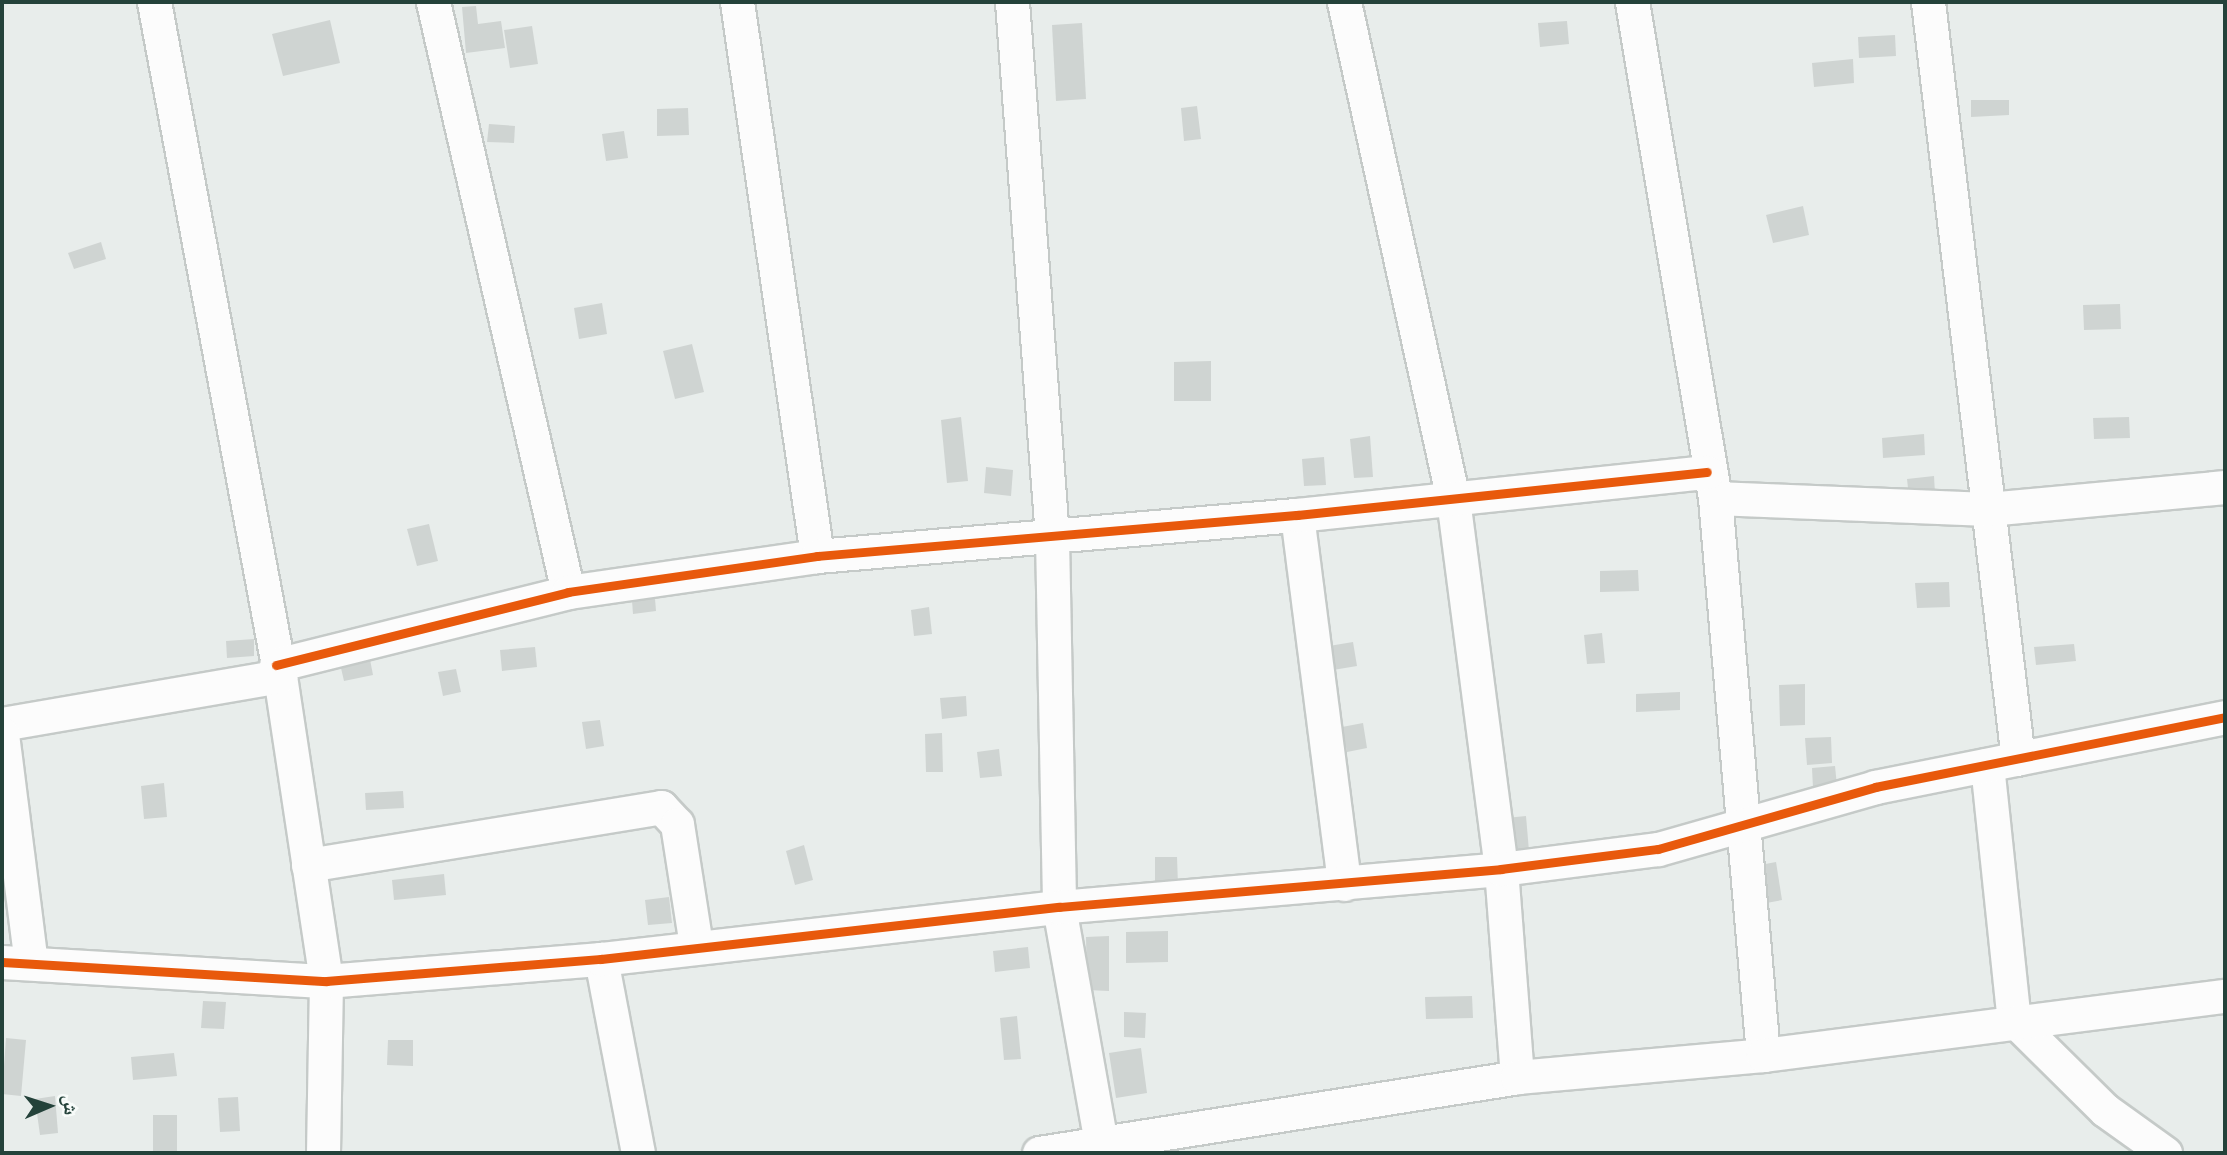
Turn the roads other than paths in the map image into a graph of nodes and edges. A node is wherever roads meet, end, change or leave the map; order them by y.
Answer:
1 (154, 2) edge
2 (433, 2) edge
3 (737, 2) edge
4 (1012, 2) edge
5 (1344, 2) edge
6 (1632, 2) edge
7 (1928, 2) edge
8 (1711, 485) junction
9 (2225, 487) edge
10 (1453, 499) junction
11 (1988, 509) junction
12 (1297, 515) junction
13 (1052, 537) junction
14 (817, 556) junction
15 (568, 592) junction
16 (278, 671) junction
17 (2225, 717) edge
18 (2, 724) edge
19 (2, 734) edge
20 (2002, 762) junction
21 (1743, 822) junction
22 (308, 865) junction
23 (1501, 869) junction
24 (1344, 884) junction
25 (1059, 907) junction
26 (696, 946) junction
27 (601, 959) junction
28 (16, 962) edge
29 (326, 981) junction
30 (2225, 996) edge
31 (2014, 1020) junction
32 (1763, 1055) junction
33 (1517, 1077) junction
34 (1101, 1143) junction
35 (323, 1153) edge
36 (638, 1153) edge
37 (1039, 1153) edge
38 (2165, 1153) edge

1 - 16 street
2 - 15 street
3 - 14 street
4 - 13 street
5 - 10 street
6 - 8 street
7 - 11 street
8 - 10 street
8 - 11 street
8 - 21 street
9 - 11 street
10 - 12 street
10 - 23 street
11 - 20 street
12 - 13 street
12 - 24 street
13 - 14 street
13 - 25 street
14 - 15 street
15 - 16 street
16 - 18 street
16 - 22 street
17 - 20 street
19 - 28 street
20 - 21 street
20 - 31 street
21 - 23 street
21 - 32 street
22 - 26 street
22 - 29 street
23 - 24 street
23 - 33 street
24 - 25 street
25 - 26 street
25 - 34 street
26 - 27 street
27 - 29 street
27 - 36 street
28 - 29 street
29 - 35 street
30 - 31 street
31 - 32 street
31 - 38 street
32 - 33 street
33 - 34 street
34 - 37 street

